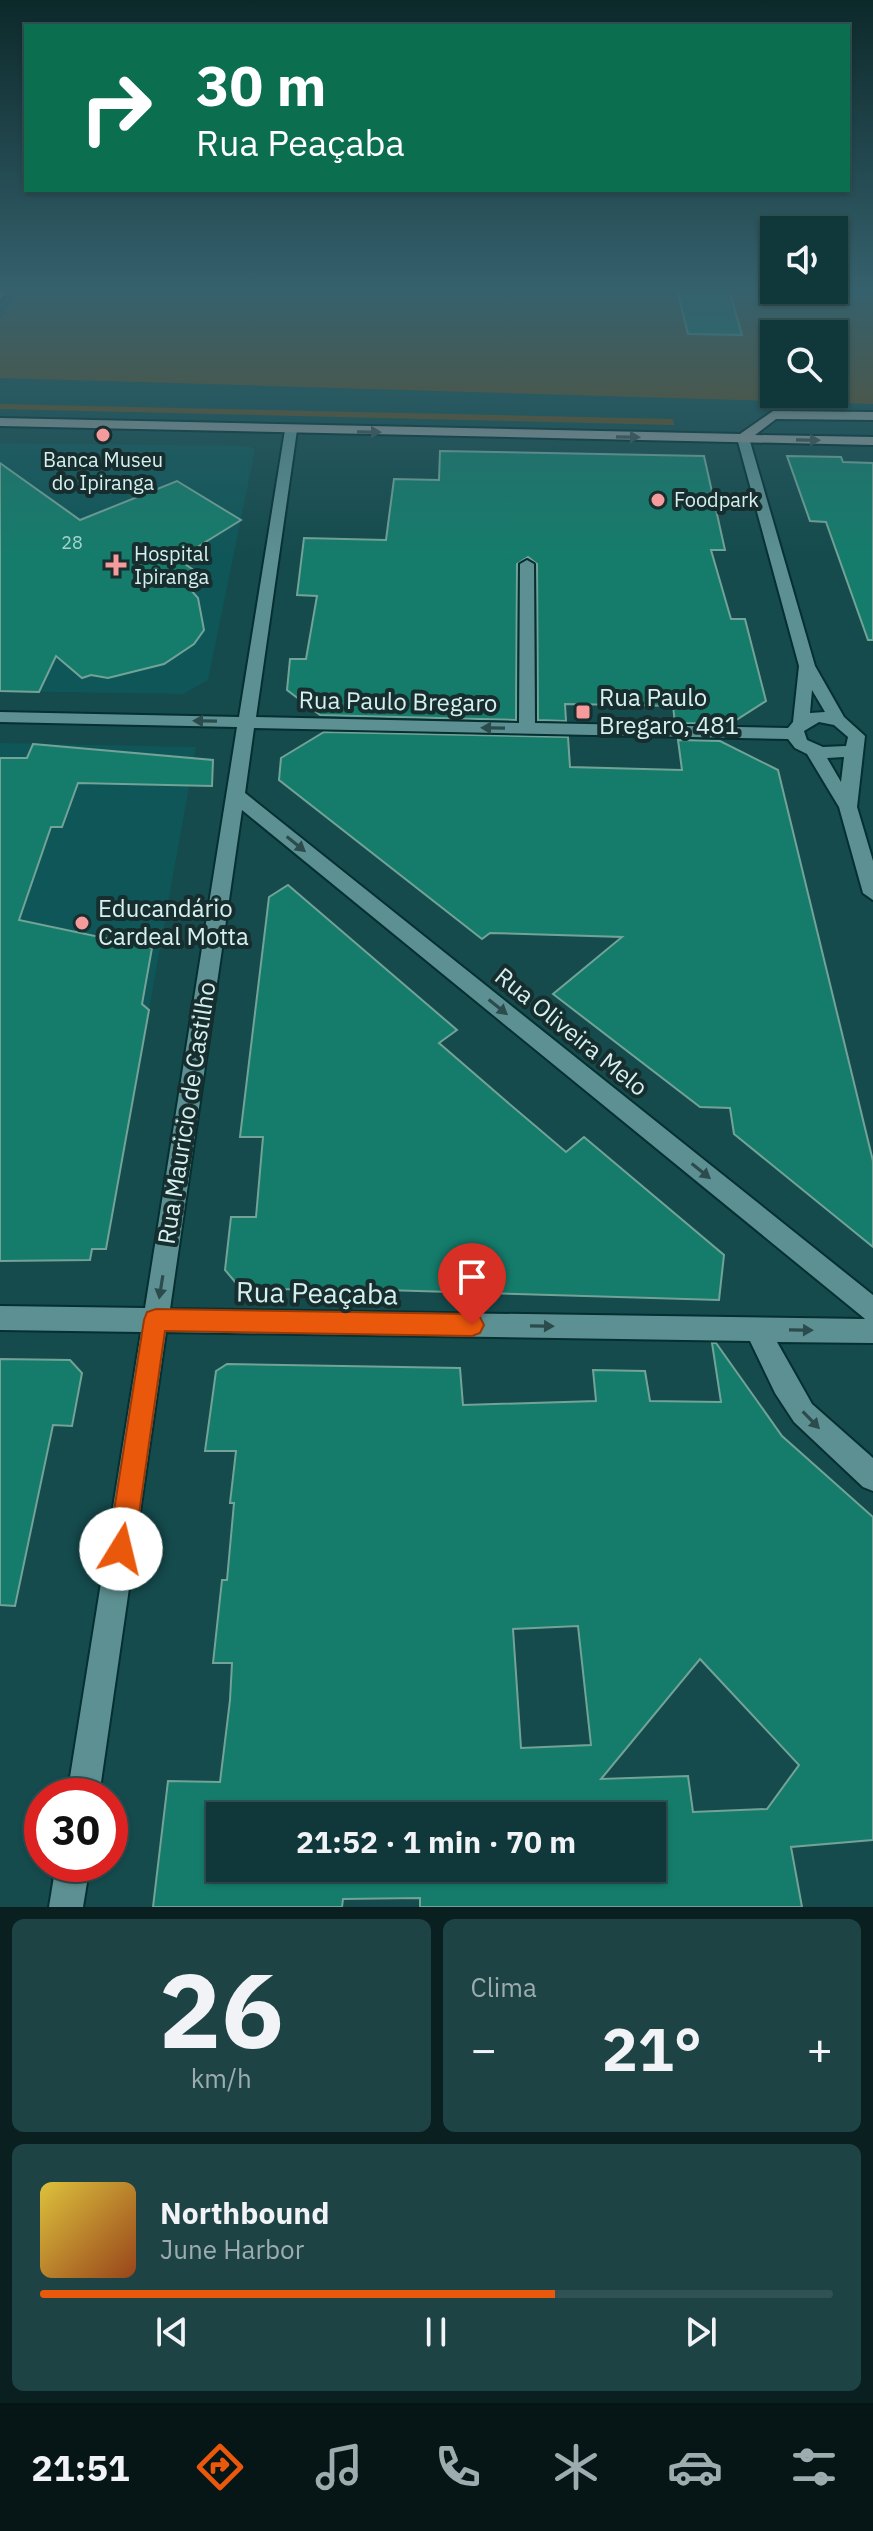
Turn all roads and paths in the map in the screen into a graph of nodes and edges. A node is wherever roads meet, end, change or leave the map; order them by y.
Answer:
1 (873, 416) edge
2 (0, 422) edge
3 (291, 430) junction
4 (743, 438) junction
5 (873, 441) edge
6 (527, 564) dead end
7 (807, 666) junction
8 (0, 717) edge
9 (247, 722) junction
10 (843, 722) junction
11 (798, 728) junction
12 (527, 729) junction
13 (873, 729) edge
14 (861, 746) edge
15 (815, 753) junction
16 (235, 795) junction
17 (848, 807) junction
18 (873, 893) edge
19 (873, 1310) edge
20 (0, 1318) edge
21 (156, 1320) junction
22 (757, 1329) junction
23 (873, 1331) edge
24 (873, 1477) edge
25 (86, 1778) edge
26 (70, 1882) edge
27 (66, 1907) edge

1 - 4 main road
2 - 3 main road
3 -> 4 main road
3 - 9 street, Rua Mauricio de Castilho
4 -> 5 main road
4 - 7 street
6 - 12 street
7 - 10 street
7 - 11 street
9 -> 8 street, Rua Paulo Bregaro
12 -> 9 street, Rua Paulo Bregaro
9 - 16 street, Rua Mauricio de Castilho
10 - 11 street, Rua Paulo Bregaro
10 - 13 street
10 - 14 street
11 - 12 street, Rua Paulo Bregaro
11 - 15 street
14 - 15 street
14 - 17 street
15 - 17 street
16 -> 19 street, Rua Oliveira Melo
16 -> 21 street, Rua Mauricio de Castilho
17 - 18 street
20 - 21 street, Rua Peaçaba
21 -> 22 street, Rua Peaçaba
21 - 25 street, Rua Mauricio de Castilho
22 -> 23 street, Rua Peaçaba
22 -> 24 street
26 - 27 street

